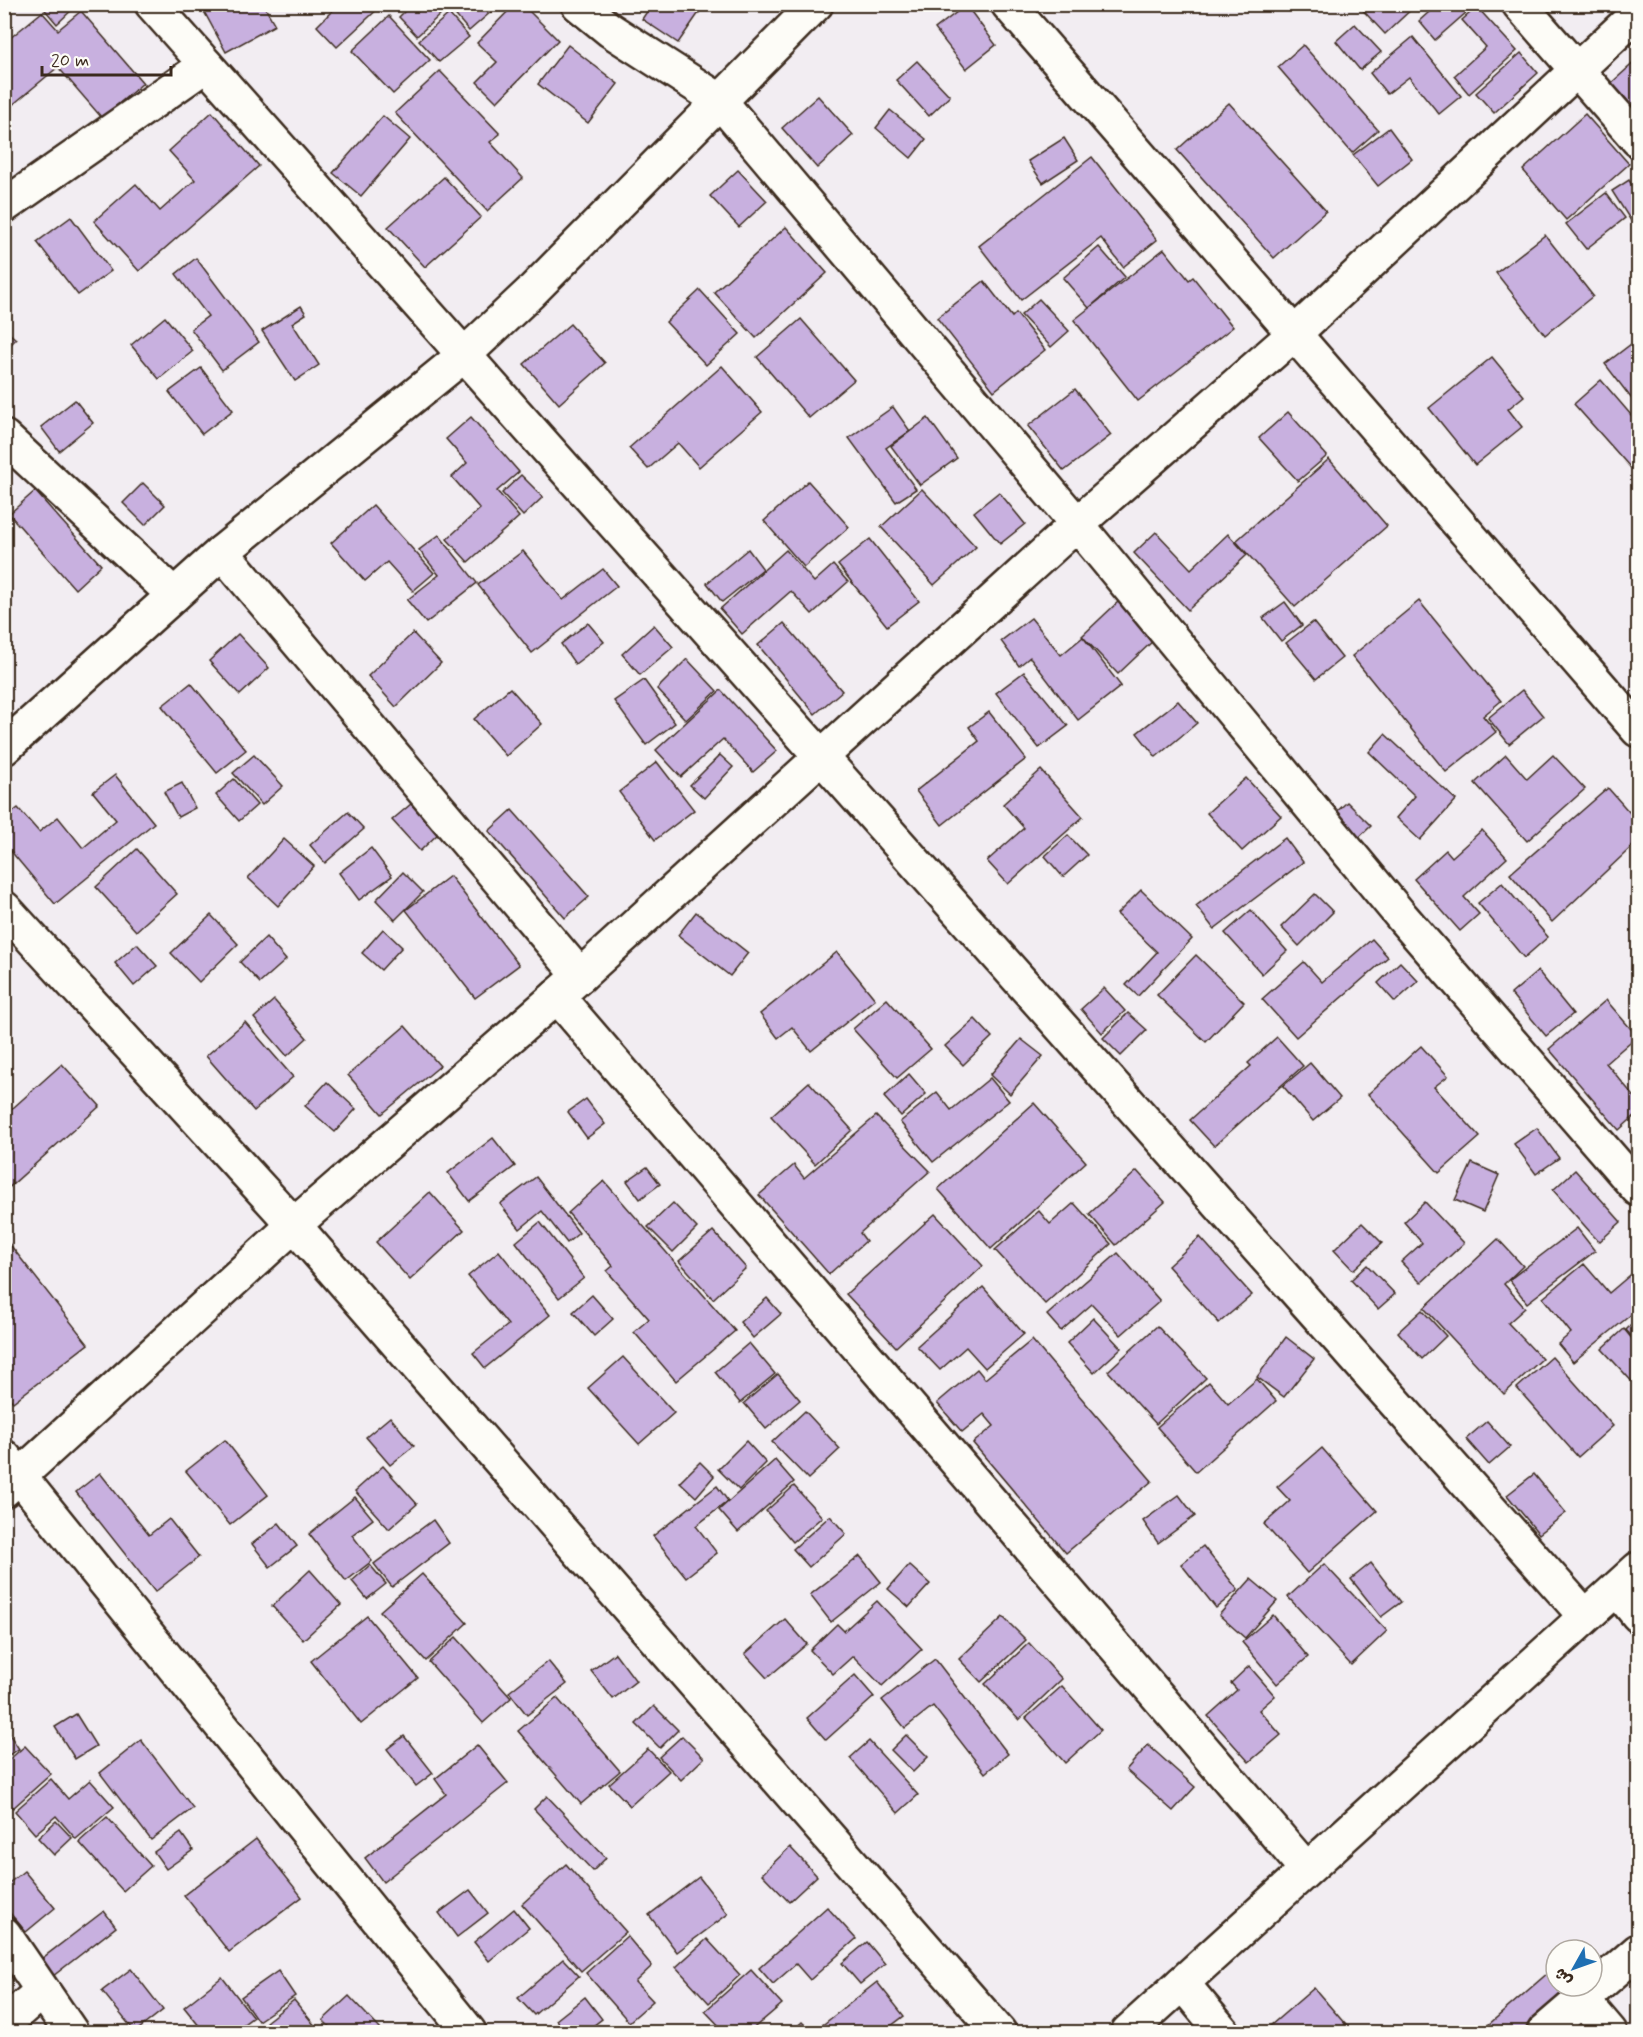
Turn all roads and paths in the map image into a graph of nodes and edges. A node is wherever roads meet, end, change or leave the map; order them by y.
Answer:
1 (152, 4) edge
2 (578, 4) edge
3 (816, 4) edge
4 (1008, 4) edge
5 (1519, 4) edge
6 (1638, 13) edge
7 (206, 65) junction
8 (1577, 68) junction
9 (719, 100) junction
10 (1638, 140) edge
11 (4, 206) edge
12 (1294, 334) junction
13 (463, 356) junction
14 (4, 438) edge
15 (1077, 524) junction
16 (222, 552) junction
17 (174, 595) junction
18 (1638, 730) edge
19 (4, 748) edge
20 (821, 758) junction
21 (4, 908) edge
22 (569, 986) junction
23 (1638, 1189) edge
24 (294, 1225) junction
25 (9, 1474) edge
26 (1628, 1579) edge
27 (1638, 1615) edge
28 (1585, 1617) junction
29 (1306, 1869) junction
30 (4, 1934) edge
31 (1638, 1951) edge
32 (1182, 1983) junction
33 (42, 1990) junction
34 (1582, 1999) junction
35 (4, 2024) edge
36 (71, 2032) edge
37 (469, 2032) edge
38 (999, 2032) edge
39 (1128, 2032) edge
40 (1223, 2032) edge
41 (1544, 2032) edge
42 (1610, 2032) edge

1 - 7 street
2 - 9 street
3 - 9 street
4 - 12 street
5 - 8 street
6 - 8 street
7 - 11 street
7 - 13 street
8 - 10 street
8 - 12 street
9 - 13 street
9 - 15 street
12 - 15 street
12 - 18 street
13 - 16 street
13 - 20 street
14 - 17 street
15 - 20 street
15 - 23 street
16 - 17 street
16 - 22 street
17 - 19 street
20 - 22 street
20 - 28 street
21 - 24 street
22 - 24 street
22 - 29 street
24 - 25 street
24 - 38 street
25 - 37 street
26 - 27 street
26 - 28 street
28 - 29 street
29 - 32 street
30 - 33 street
31 - 34 street
32 - 39 street
32 - 40 street
33 - 35 street
33 - 36 street
34 - 41 street
34 - 42 street

